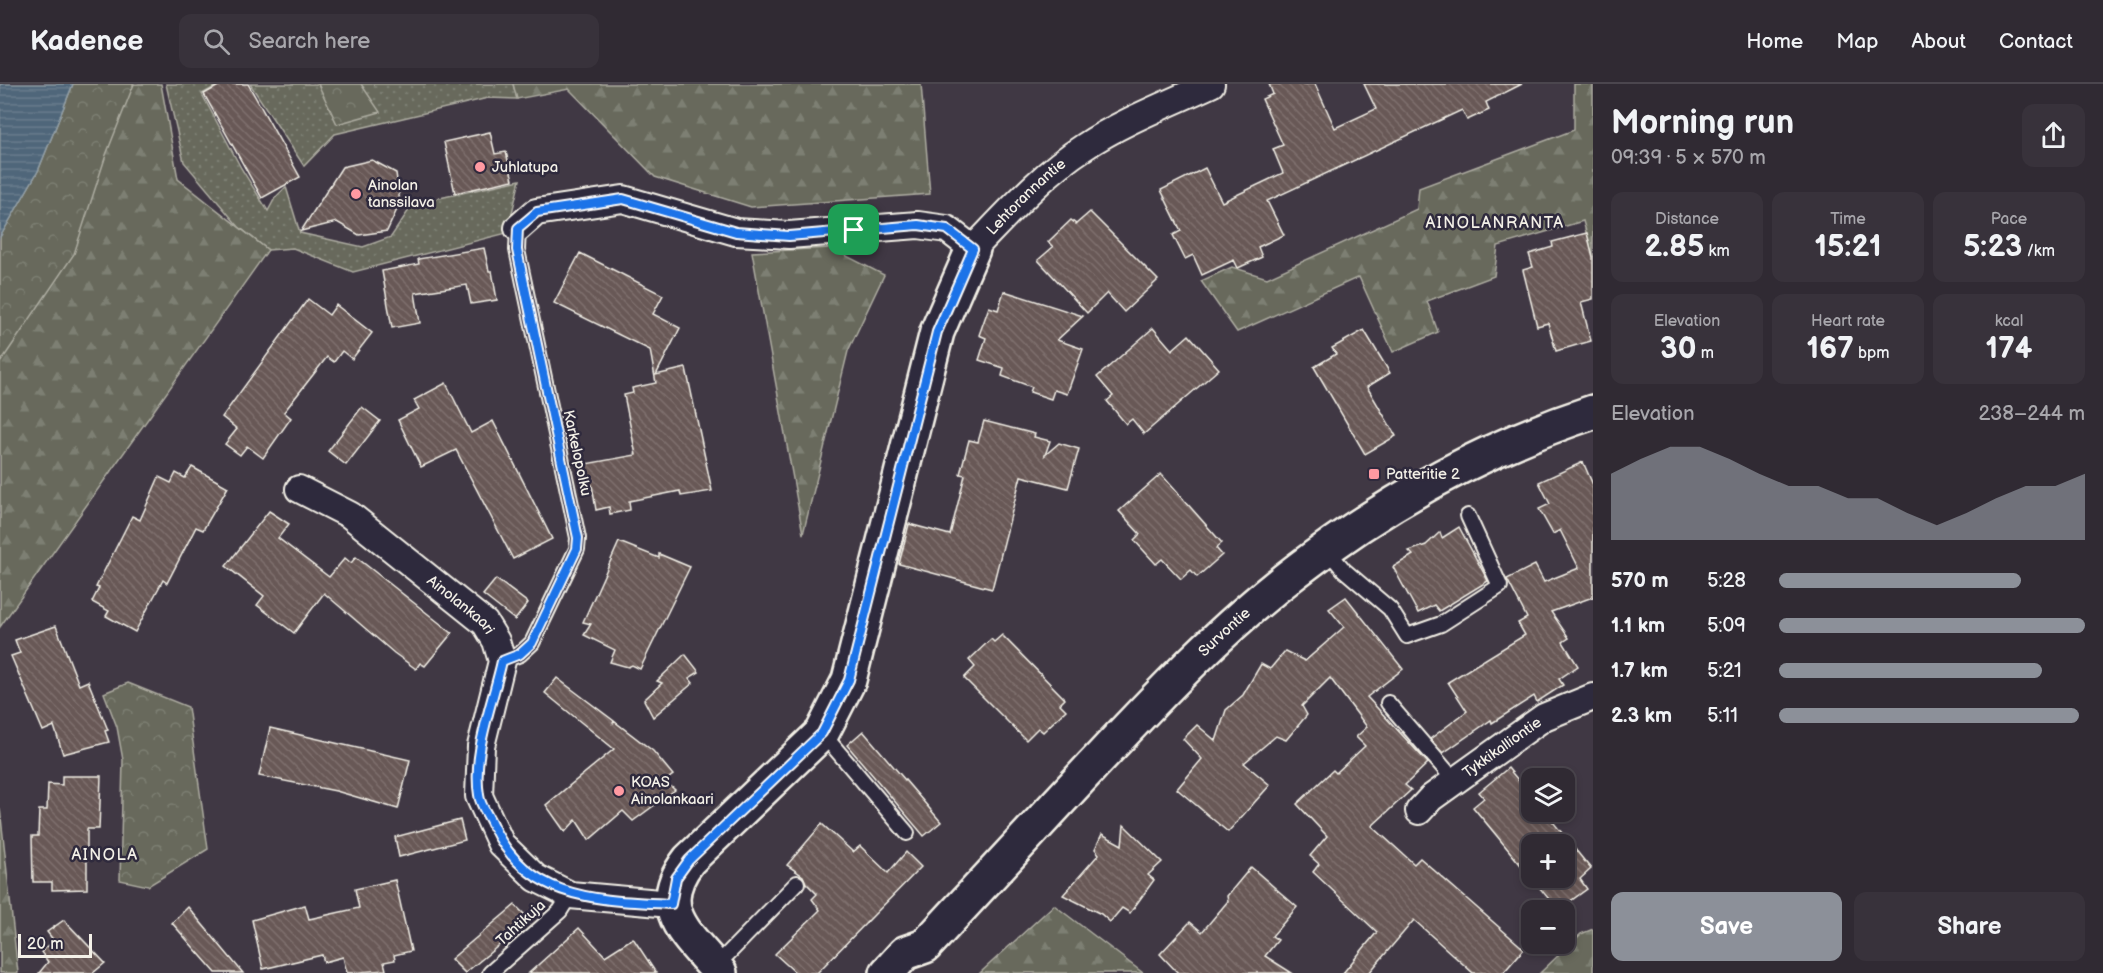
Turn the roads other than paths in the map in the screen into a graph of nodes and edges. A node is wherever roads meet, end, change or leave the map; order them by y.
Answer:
1 (1211, 84) edge
2 (518, 228) joint
3 (973, 249) junction
4 (1593, 412) edge
5 (299, 489) dead end
6 (1468, 516) dead end
7 (1326, 549) junction
8 (502, 661) junction
9 (1593, 697) edge
10 (1388, 703) dead end
11 (822, 733) junction
12 (1455, 781) junction
13 (1419, 811) dead end
14 (907, 833) dead end
15 (797, 883) dead end
16 (570, 895) junction
17 (671, 904) junction
18 (920, 959) edge
19 (717, 970) edge
20 (490, 973) edge
21 (887, 973) edge

1 - 3 street, Lehtorannantie
2 - 3 street
2 - 8 lane, Karkelopolku
3 - 11 main road, Lehtorannantie
4 - 7 main road, Survontie
5 - 8 street, Ainolankaari
6 - 7 lane
7 - 18 main road, Survontie
8 - 16 street
9 - 12 street, Tykkikalliontie
10 - 12 lane
11 - 14 lane
11 - 17 main road, Lehtorannantie
12 - 13 street, Tykkikalliontie
15 - 19 lane
16 - 17 street
16 - 20 lane, Tahtikuja
17 - 19 main road
18 - 21 main road, Survontie

